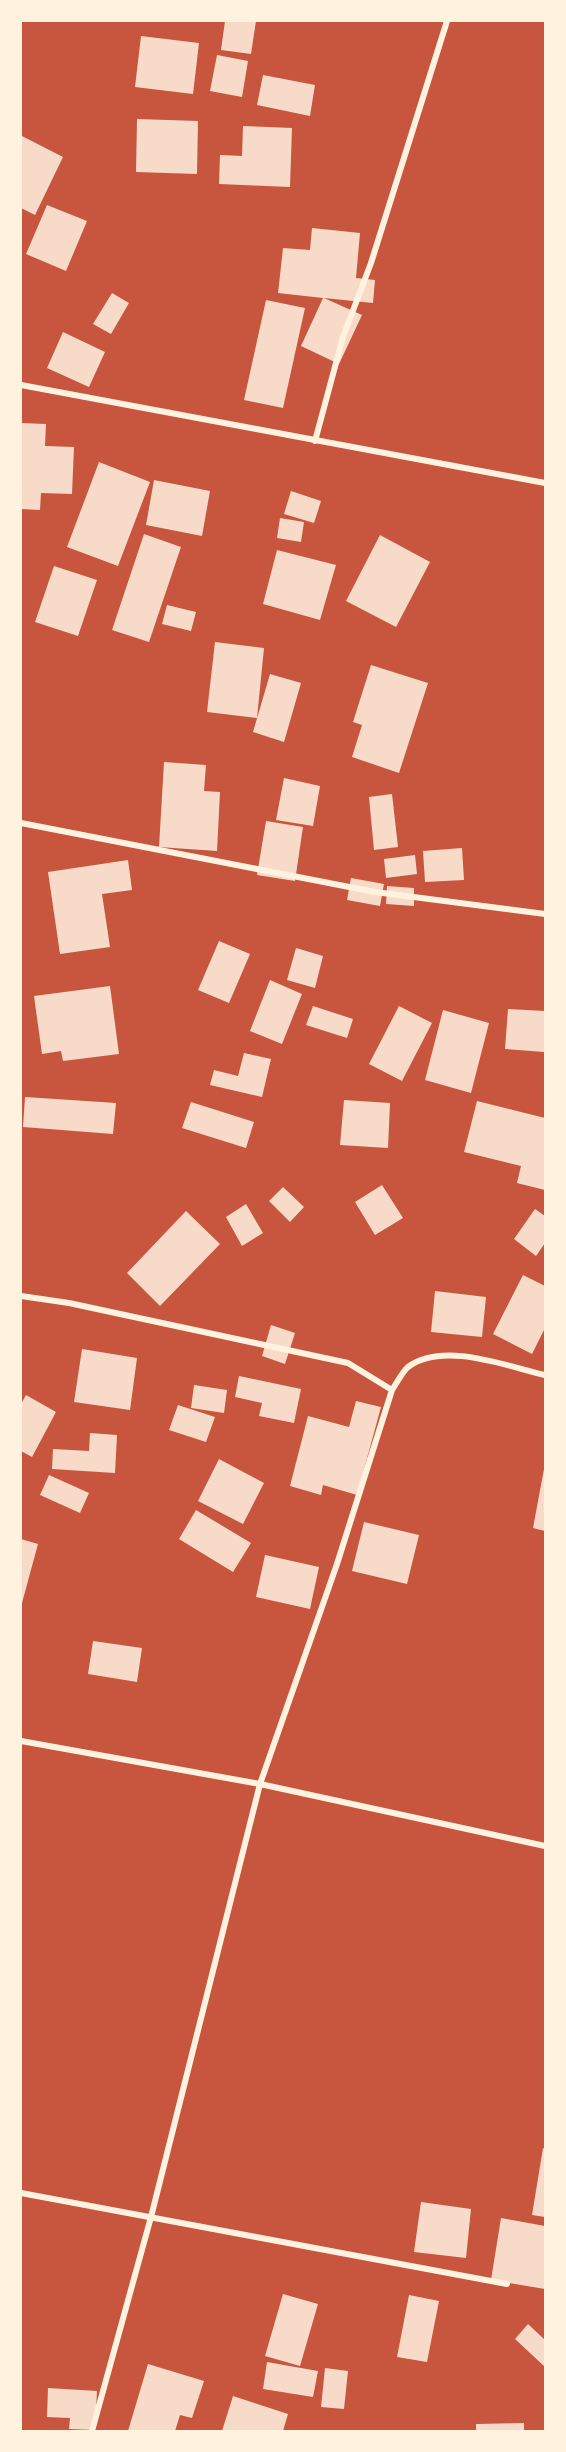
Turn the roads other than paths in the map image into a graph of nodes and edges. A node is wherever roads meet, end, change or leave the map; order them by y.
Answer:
1 (447, 21) edge
2 (21, 385) edge
3 (315, 441) junction
4 (545, 483) edge
5 (21, 823) edge
6 (545, 914) edge
7 (21, 1296) edge
8 (545, 1375) edge
9 (392, 1390) junction
10 (21, 1740) edge
11 (260, 1784) junction
12 (545, 1846) edge
13 (21, 2193) edge
14 (151, 2217) junction
15 (507, 2284) dead end
16 (92, 2431) edge

1 - 3 street
2 - 3 street
3 - 4 street
5 - 6 street
7 - 9 street
8 - 9 street
9 - 11 street
10 - 11 street
11 - 12 street
11 - 14 street
13 - 14 street
14 - 15 street
14 - 16 street

